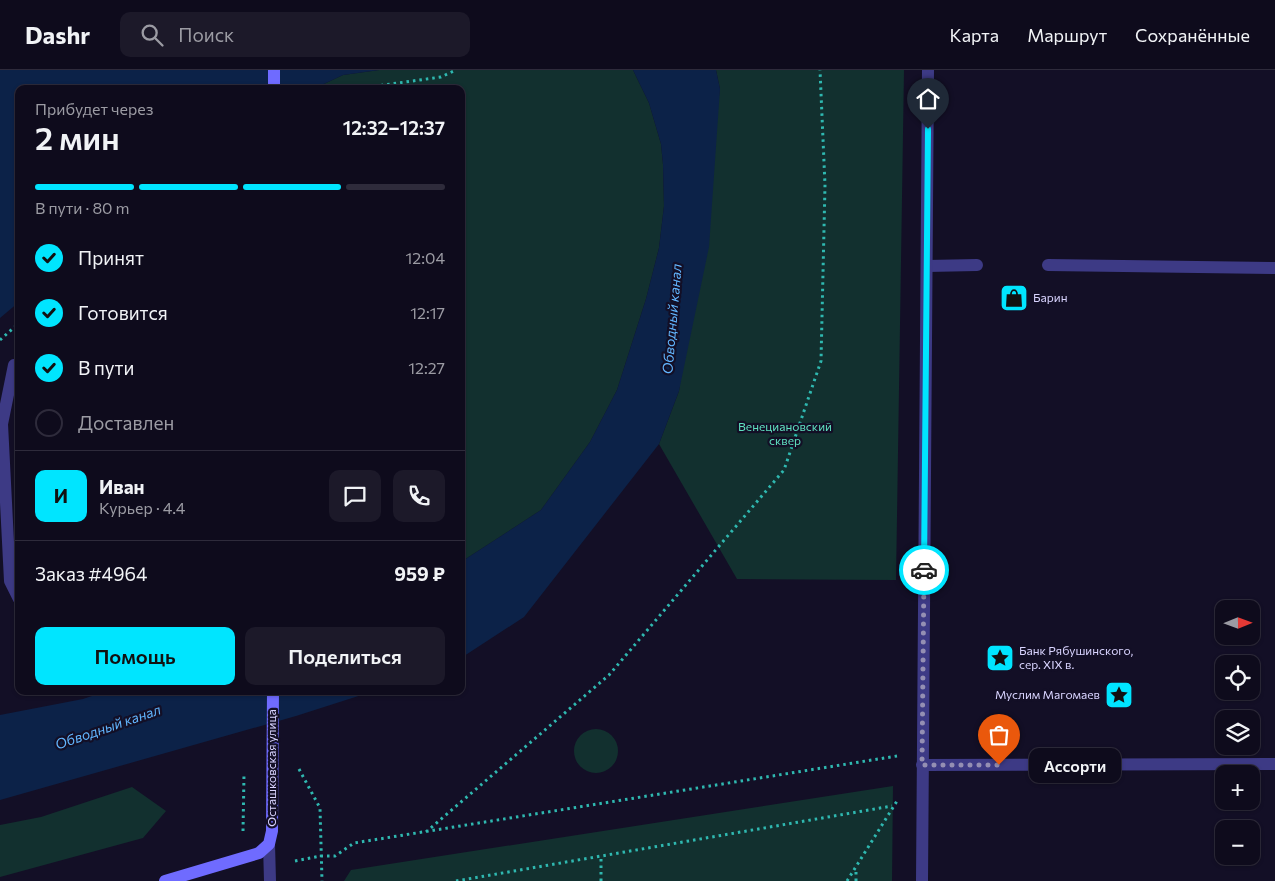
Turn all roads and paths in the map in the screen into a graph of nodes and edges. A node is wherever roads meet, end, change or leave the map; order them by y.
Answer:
1 (274, 70) edge
2 (456, 70) edge
3 (820, 70) edge
4 (928, 70) edge
5 (274, 85) edge
6 (383, 85) edge
7 (977, 265) dead end
8 (1048, 265) dead end
9 (926, 266) junction
10 (1275, 268) edge
11 (15, 327) edge
12 (0, 340) edge
13 (14, 366) dead end
14 (15, 591) edge
15 (273, 695) edge
16 (1275, 764) edge
17 (922, 765) junction
18 (299, 768) dead end
19 (244, 769) dead end
20 (898, 799) dead end
21 (893, 806) junction
22 (426, 832) junction
23 (269, 844) junction
24 (321, 856) junction
25 (601, 856) junction
26 (242, 858) junction
27 (270, 866) junction
28 (856, 867) junction
29 (166, 881) edge
30 (270, 881) edge
31 (322, 881) edge
32 (456, 881) edge
33 (601, 881) edge
34 (847, 881) edge
35 (856, 881) edge
36 (922, 881) edge

1 - 5 street
2 - 6 path
3 - 22 path
4 - 9 street
7 - 9 street
8 - 10 street
9 - 17 street
11 - 12 path
13 - 14 street
15 - 23 street, Осташковская улица
16 - 17 street
17 - 22 path
17 - 36 street
18 - 24 path
19 - 26 path
20 - 21 path
21 - 25 path
21 - 28 path
22 - 24 path
23 - 26 street
23 - 27 street
24 - 27 path
24 - 31 path
25 - 32 path
25 - 33 path
26 - 29 street
27 - 30 street
28 - 34 path
28 - 35 path

